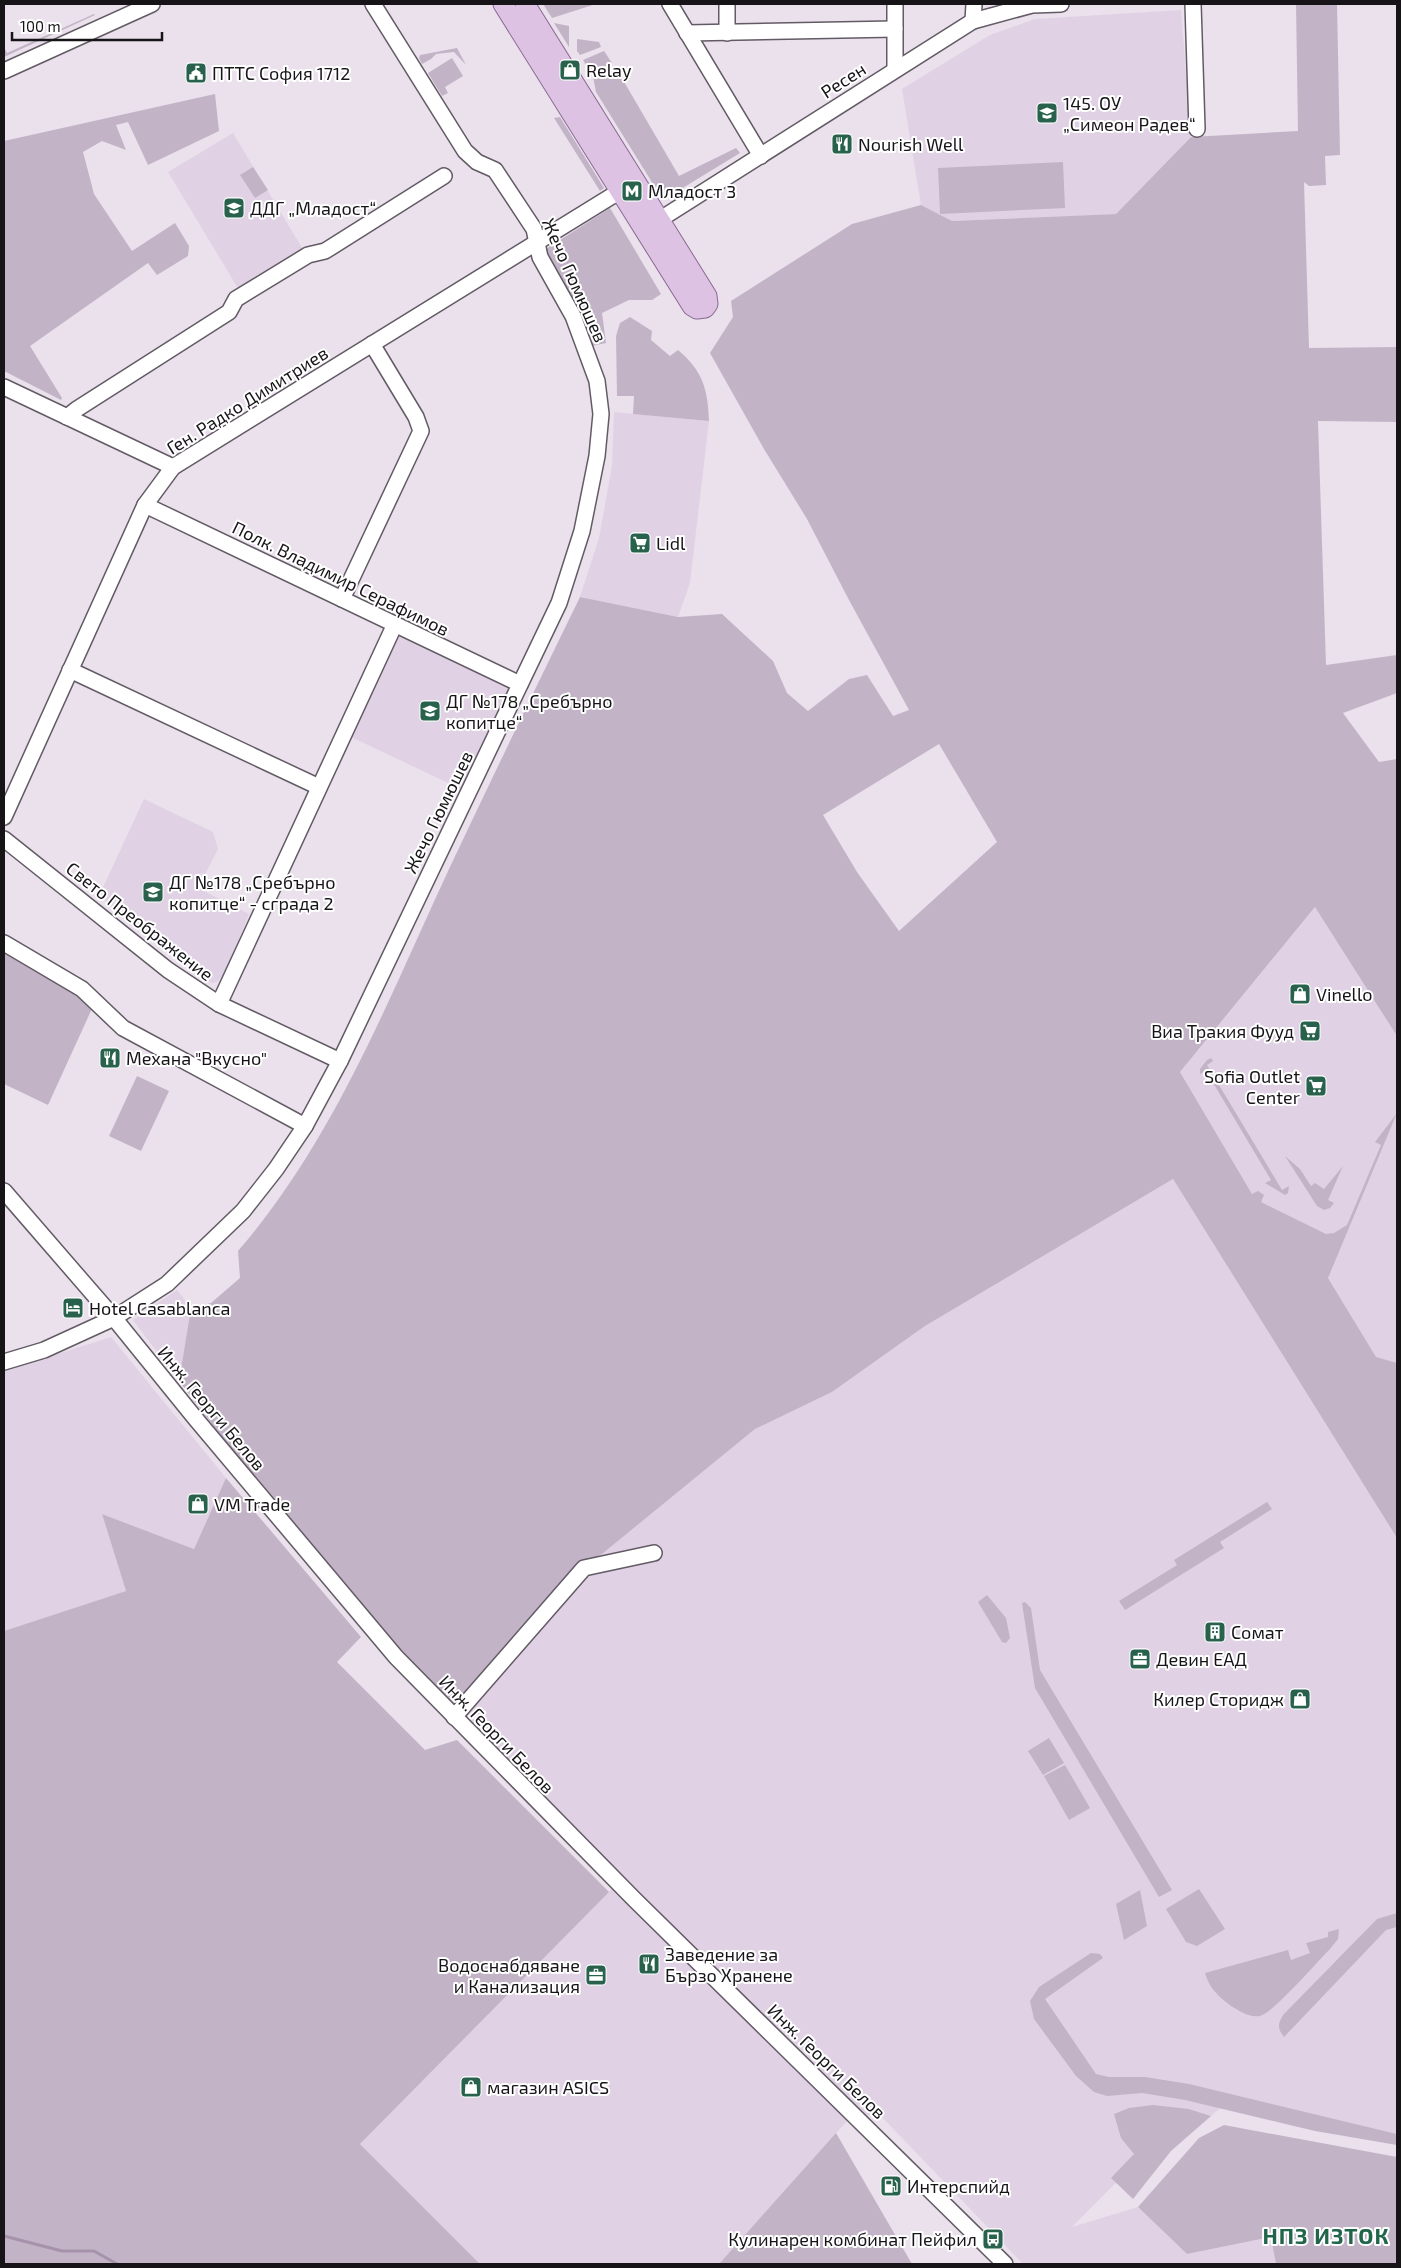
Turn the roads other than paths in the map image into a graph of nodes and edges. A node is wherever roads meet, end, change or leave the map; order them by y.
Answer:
1 (152, 4) edge
2 (373, 4) edge
3 (503, 4) edge
4 (525, 4) edge
5 (670, 4) edge
6 (727, 4) edge
7 (895, 4) edge
8 (974, 4) edge
9 (1061, 4) edge
10 (1193, 4) edge
11 (973, 21) junction
12 (895, 29) junction
13 (688, 33) junction
14 (727, 33) junction
15 (895, 68) junction
16 (7, 69) edge
17 (1197, 129) dead end
18 (761, 156) junction
19 (444, 176) dead end
20 (620, 191) junction
21 (659, 220) junction
22 (537, 242) junction
23 (372, 344) junction
24 (4, 387) edge
25 (68, 417) junction
26 (173, 467) junction
27 (145, 505) junction
28 (342, 599) junction
29 (395, 624) junction
30 (70, 670) junction
31 (520, 684) junction
32 (319, 787) junction
33 (4, 817) edge
34 (4, 839) edge
35 (4, 943) edge
36 (219, 1004) junction
37 (340, 1061) junction
38 (305, 1126) junction
39 (4, 1191) edge
40 (114, 1318) junction
41 (4, 1362) edge
42 (654, 1553) dead end
43 (454, 1717) junction
44 (1005, 2264) edge

1 - 16 street
2 - 22 street, Жечо Гюмюшев
3 - 20 main road
4 - 21 main road
5 - 13 street
6 - 14 street
7 - 12 street
8 - 11 street
9 - 11 street, Ресен
10 - 17 street
11 - 15 street, Ресен
12 - 14 street
12 - 15 street
13 - 14 street
13 - 18 street
15 - 18 street, Ресен
18 - 21 street, Ресен
19 - 25 street
20 - 21 main road
20 - 22 street, Ген. Радко Димитриев
22 - 23 street, Ген. Радко Димитриев
22 - 31 street, Жечо Гюмюшев
23 - 26 street, Ген. Радко Димитриев
23 - 28 street
24 - 25 street
25 - 26 street
26 - 27 street, Ген. Радко Димитриев
27 - 28 street, Полк. Владимир Серафимов
27 - 30 street, Ген. Радко Димитриев
28 - 29 street, Полк. Владимир Серафимов
29 - 31 street, Полк. Владимир Серафимов
29 - 32 street
30 - 32 street
30 - 33 street, Ген. Радко Димитриев
31 - 37 street, Жечо Гюмюшев
32 - 36 street
34 - 36 street, Свето Преображение
35 - 38 street
36 - 37 street, Свето Преображение
37 - 38 street, Жечо Гюмюшев
38 - 40 street, Жечо Гюмюшев
39 - 40 street, Инж. Георги Белов
40 - 41 street, Жечо Гюмюшев
40 - 43 street, Инж. Георги Белов
42 - 43 street
43 - 44 street, Инж. Георги Белов

